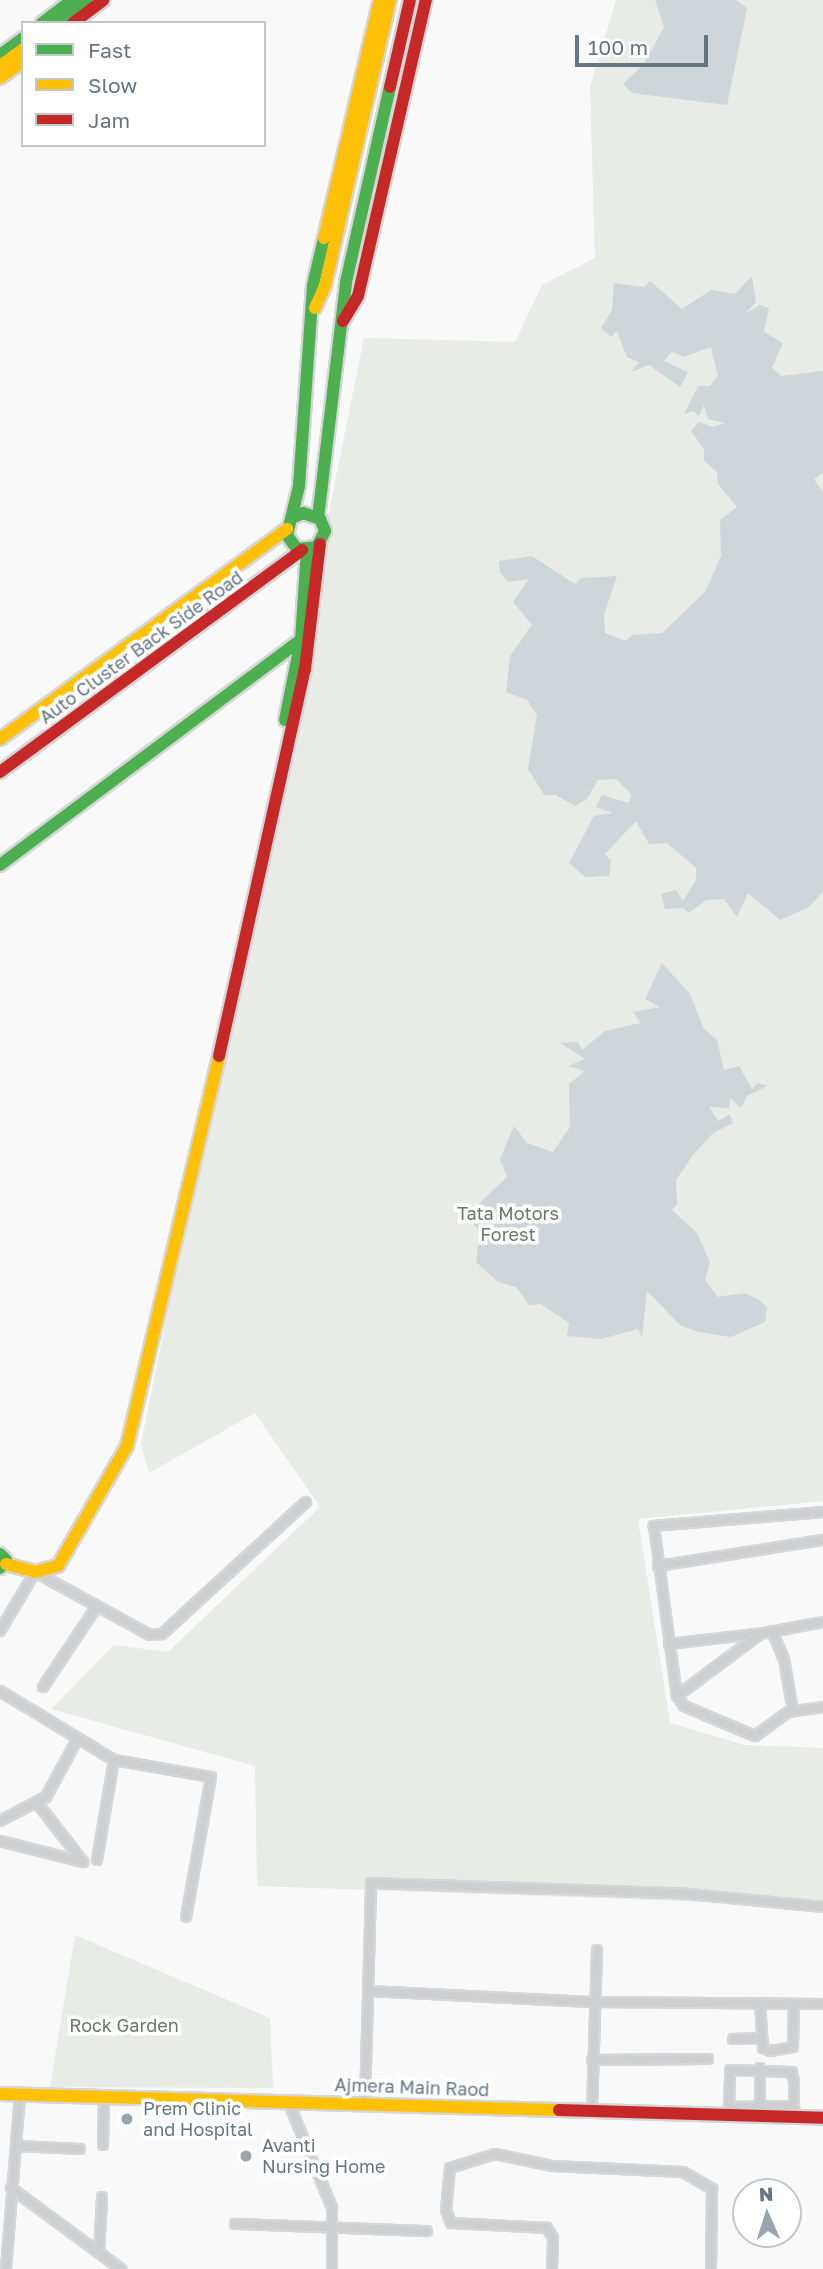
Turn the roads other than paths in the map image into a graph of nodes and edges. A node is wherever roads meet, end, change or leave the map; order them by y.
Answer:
1 (72, 0) edge
2 (86, 0) edge
3 (103, 0) edge
4 (380, 0) edge
5 (390, 0) edge
6 (410, 0) edge
7 (426, 0) edge
8 (45, 21) edge
9 (60, 21) edge
10 (76, 21) edge
11 (21, 39) edge
12 (21, 50) edge
13 (0, 55) edge
14 (21, 62) edge
15 (0, 66) edge
16 (0, 78) edge
17 (312, 315) junction
18 (340, 327) junction
19 (318, 518) junction
20 (289, 523) junction
21 (320, 544) junction
22 (305, 550) junction
23 (306, 637) junction
24 (0, 739) edge
25 (0, 772) edge
26 (0, 865) edge
27 (306, 1502) dead end
28 (823, 1512) edge
29 (823, 1540) edge
30 (2, 1562) edge
31 (658, 1566) junction
32 (35, 1572) junction
33 (97, 1606) junction
34 (823, 1622) edge
35 (0, 1631) edge
36 (772, 1631) junction
37 (760, 1634) junction
38 (669, 1644) junction
39 (43, 1687) dead end
40 (0, 1691) edge
41 (677, 1696) junction
42 (823, 1707) edge
43 (793, 1711) junction
44 (77, 1740) junction
45 (114, 1760) junction
46 (38, 1804) junction
47 (0, 1821) edge
48 (0, 1841) edge
49 (97, 1860) dead end
50 (823, 1907) edge
51 (186, 1917) dead end
52 (597, 1950) dead end
53 (368, 1991) junction
54 (596, 2002) junction
55 (760, 2003) junction
56 (794, 2004) junction
57 (823, 2004) edge
58 (762, 2038) junction
59 (733, 2039) dead end
60 (708, 2059) dead end
61 (592, 2060) junction
62 (760, 2068) junction
63 (0, 2094) edge
64 (20, 2094) junction
65 (104, 2096) junction
66 (288, 2101) junction
67 (365, 2102) junction
68 (592, 2111) junction
69 (760, 2112) junction
70 (795, 2112) junction
71 (823, 2118) edge
72 (103, 2145) dead end
73 (16, 2146) junction
74 (80, 2149) dead end
75 (10, 2188) junction
76 (102, 2197) dead end
77 (235, 2224) dead end
78 (333, 2228) junction
79 (427, 2231) dead end
80 (4, 2234) edge
81 (99, 2253) junction
82 (5, 2269) edge
83 (121, 2269) edge
84 (332, 2269) edge
85 (552, 2269) edge
86 (710, 2269) edge

1 - 8 main road
2 - 9 main road
3 - 10 main road
4 - 17 main road
5 - 17 main road
6 - 18 main road
7 - 18 main road
11 - 13 main road
12 - 15 main road
14 - 16 main road
17 - 20 main road
18 - 19 main road
19 - 20 main road
19 - 21 main road
20 - 22 main road
20 - 24 main road, Auto Cluster Back Side Road
21 - 22 main road, Auto Cluster Back Side Road
21 - 23 main road
22 - 23 main road
22 - 25 main road, Auto Cluster Back Side Road
23 - 26 main road
23 - 32 main road
27 - 33 street
28 - 31 street
29 - 31 street
30 - 32 main road
31 - 38 street
32 - 33 street
32 - 35 street
33 - 39 street
34 - 36 street
36 - 37 street
36 - 43 street
37 - 38 street
37 - 41 street
38 - 41 street
40 - 44 street
41 - 43 street
42 - 43 street
44 - 45 street
44 - 46 street
45 - 49 street
45 - 51 street
46 - 47 street
46 - 48 street
50 - 53 street
52 - 54 street
53 - 54 street
53 - 67 street
54 - 55 street
54 - 61 street
55 - 56 street
55 - 58 street
56 - 57 street
56 - 58 street
58 - 59 street
60 - 61 street
61 - 68 street
62 - 69 street
62 - 69 street
62 - 70 street
63 - 64 main road, Ajmera Main Raod
64 - 65 main road, Ajmera Main Raod
64 - 73 street
65 - 66 main road, Ajmera Main Raod
65 - 72 street
66 - 67 main road, Ajmera Main Raod
66 - 78 street
67 - 68 main road, Ajmera Main Raod
68 - 69 main road, Ajmera Main Raod
69 - 70 main road, Ajmera Main Raod
70 - 71 main road, Ajmera Main Raod
73 - 74 street
73 - 75 street
75 - 80 street
75 - 81 street
76 - 81 street
77 - 78 street
78 - 79 street
78 - 84 street
80 - 82 street
81 - 83 street
85 - 86 street

